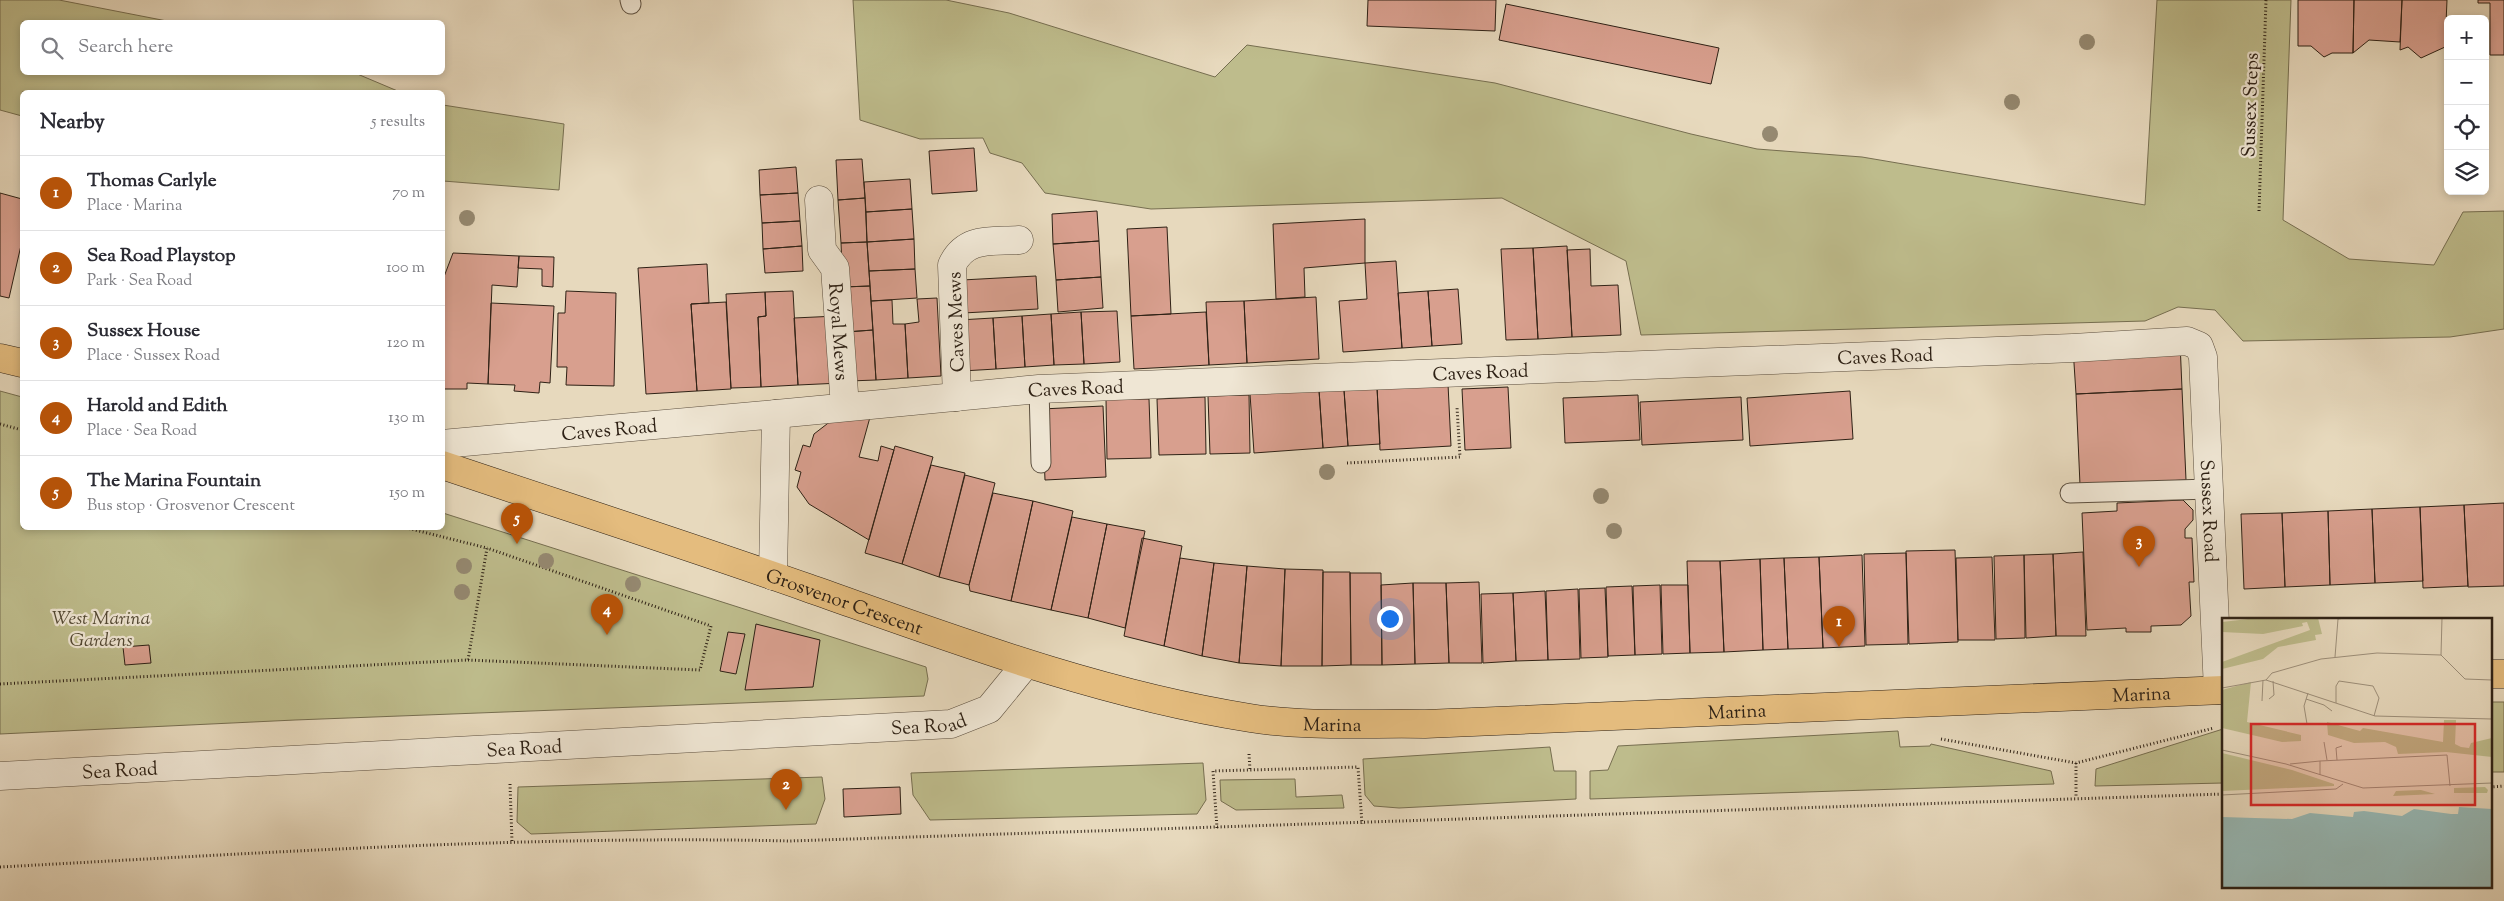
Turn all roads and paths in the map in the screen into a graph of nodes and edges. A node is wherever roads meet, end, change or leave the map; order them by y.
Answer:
1 (2266, 0) edge
2 (819, 200) dead end
3 (2259, 211) dead end
4 (1020, 240) dead end
5 (2187, 341) joint
6 (0, 358) edge
7 (20, 363) edge
8 (1456, 371) junction
9 (1038, 389) junction
10 (957, 397) junction
11 (845, 407) junction
12 (776, 414) junction
13 (0, 424) edge
14 (20, 429) edge
15 (445, 444) edge
16 (1041, 462) dead end
17 (1347, 462) dead end
18 (445, 466) edge
19 (2210, 489) junction
20 (2070, 493) dead end
21 (415, 530) edge
22 (487, 548) junction
23 (773, 576) junction
24 (468, 660) junction
25 (1024, 665) junction
26 (0, 684) edge
27 (2220, 690) edge
28 (1251, 718) joint
29 (2220, 726) dead end
30 (1939, 739) dead end
31 (2076, 762) junction
32 (0, 776) edge
33 (510, 785) dead end
34 (2222, 794) edge
35 (2076, 798) junction
36 (1362, 824) junction
37 (1217, 828) junction
38 (512, 842) junction
39 (0, 867) edge

1 - 3 path, Sussex Steps
2 - 11 street, Royal Mews
4 - 10 street, Caves Mews
5 - 8 street, Caves Road
5 - 19 street, Sussex Road
6 - 7 highway
8 - 9 street, Caves Road
8 - 17 path
9 - 10 street, Caves Road
9 - 16 lane
10 - 11 street, Caves Road
11 - 12 street, Caves Road
12 - 15 street, Caves Road
12 - 23 street
13 - 14 path
18 - 23 highway, Grosvenor Crescent
19 - 20 lane
19 - 27 street, Sussex Road
21 - 22 path
22 - 24 path
22 - 24 path
23 - 25 highway, Grosvenor Crescent
24 - 26 path
25 - 28 highway, Grosvenor Crescent
25 - 32 street, Sea Road
27 - 28 highway, Marina
29 - 31 path
30 - 31 path
31 - 35 path
33 - 38 path
34 - 35 path
35 - 36 path
36 - 37 path
36 - 37 path
37 - 38 path
38 - 39 path

